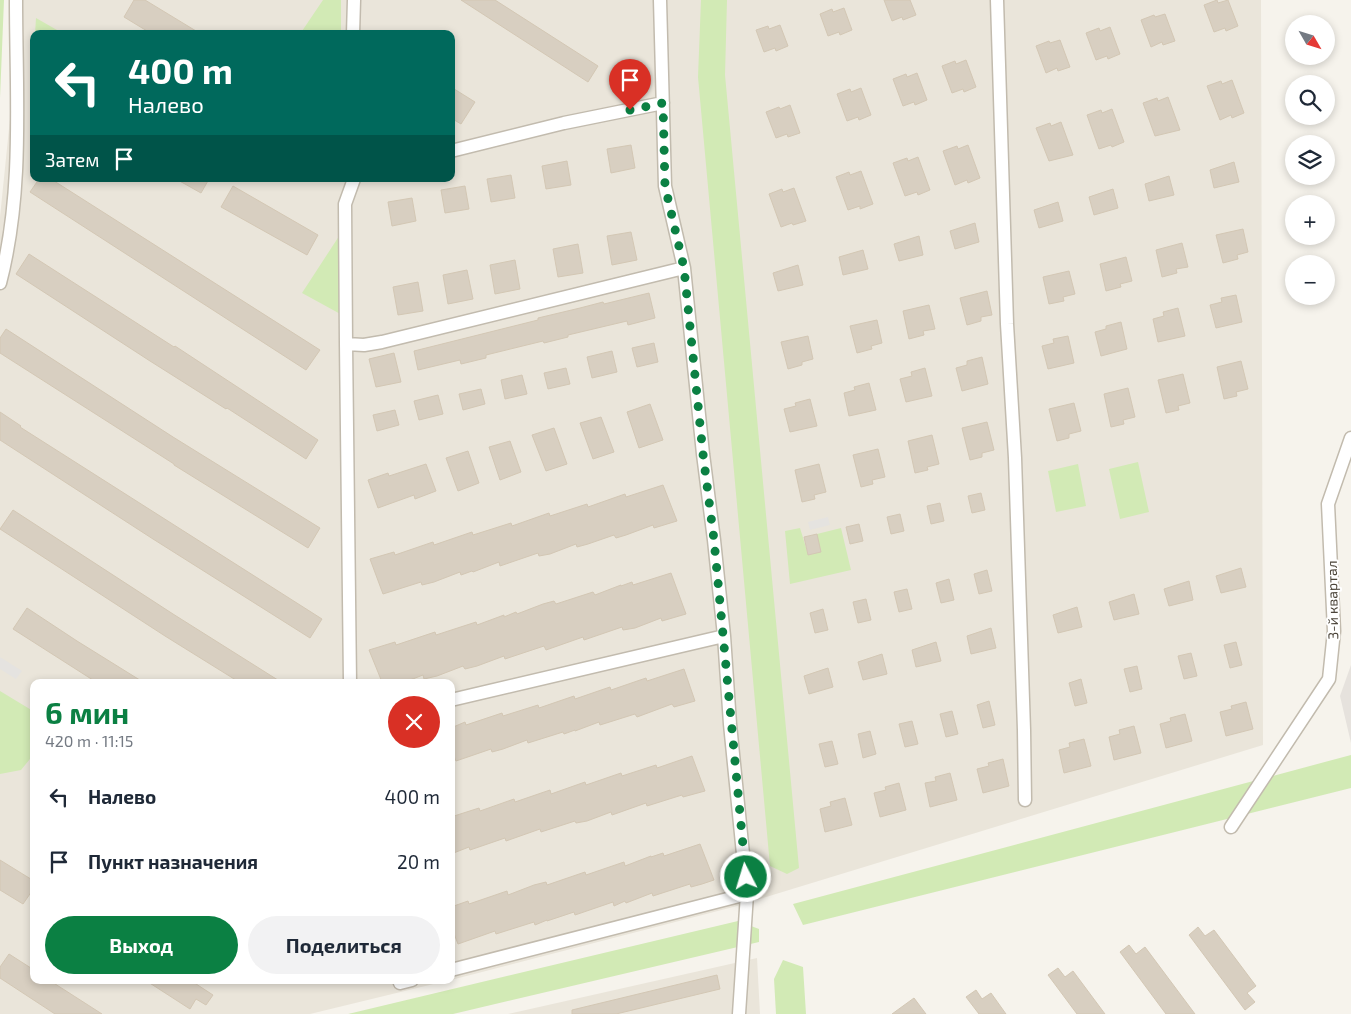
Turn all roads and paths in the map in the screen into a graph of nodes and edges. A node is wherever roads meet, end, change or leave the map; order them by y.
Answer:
1 (16, 0) edge
2 (354, 0) edge
3 (660, 0) edge
4 (997, 0) edge
5 (354, 30) edge
6 (663, 103) junction
7 (455, 149) edge
8 (353, 182) edge
9 (684, 268) junction
10 (0, 283) edge
11 (346, 344) junction
12 (1351, 438) edge
13 (724, 636) junction
14 (350, 679) edge
15 (455, 699) edge
16 (1025, 800) dead end
17 (1231, 827) dead end
18 (747, 894) junction
19 (455, 969) edge
20 (739, 1014) edge

1 - 10 street
2 - 5 street
3 - 6 street
4 - 16 street
6 - 7 street
6 - 9 street
8 - 11 street
9 - 11 street
9 - 13 street
11 - 14 street
12 - 17 street, 3-й квартал
13 - 15 street
13 - 18 street
18 - 19 street
18 - 20 street

